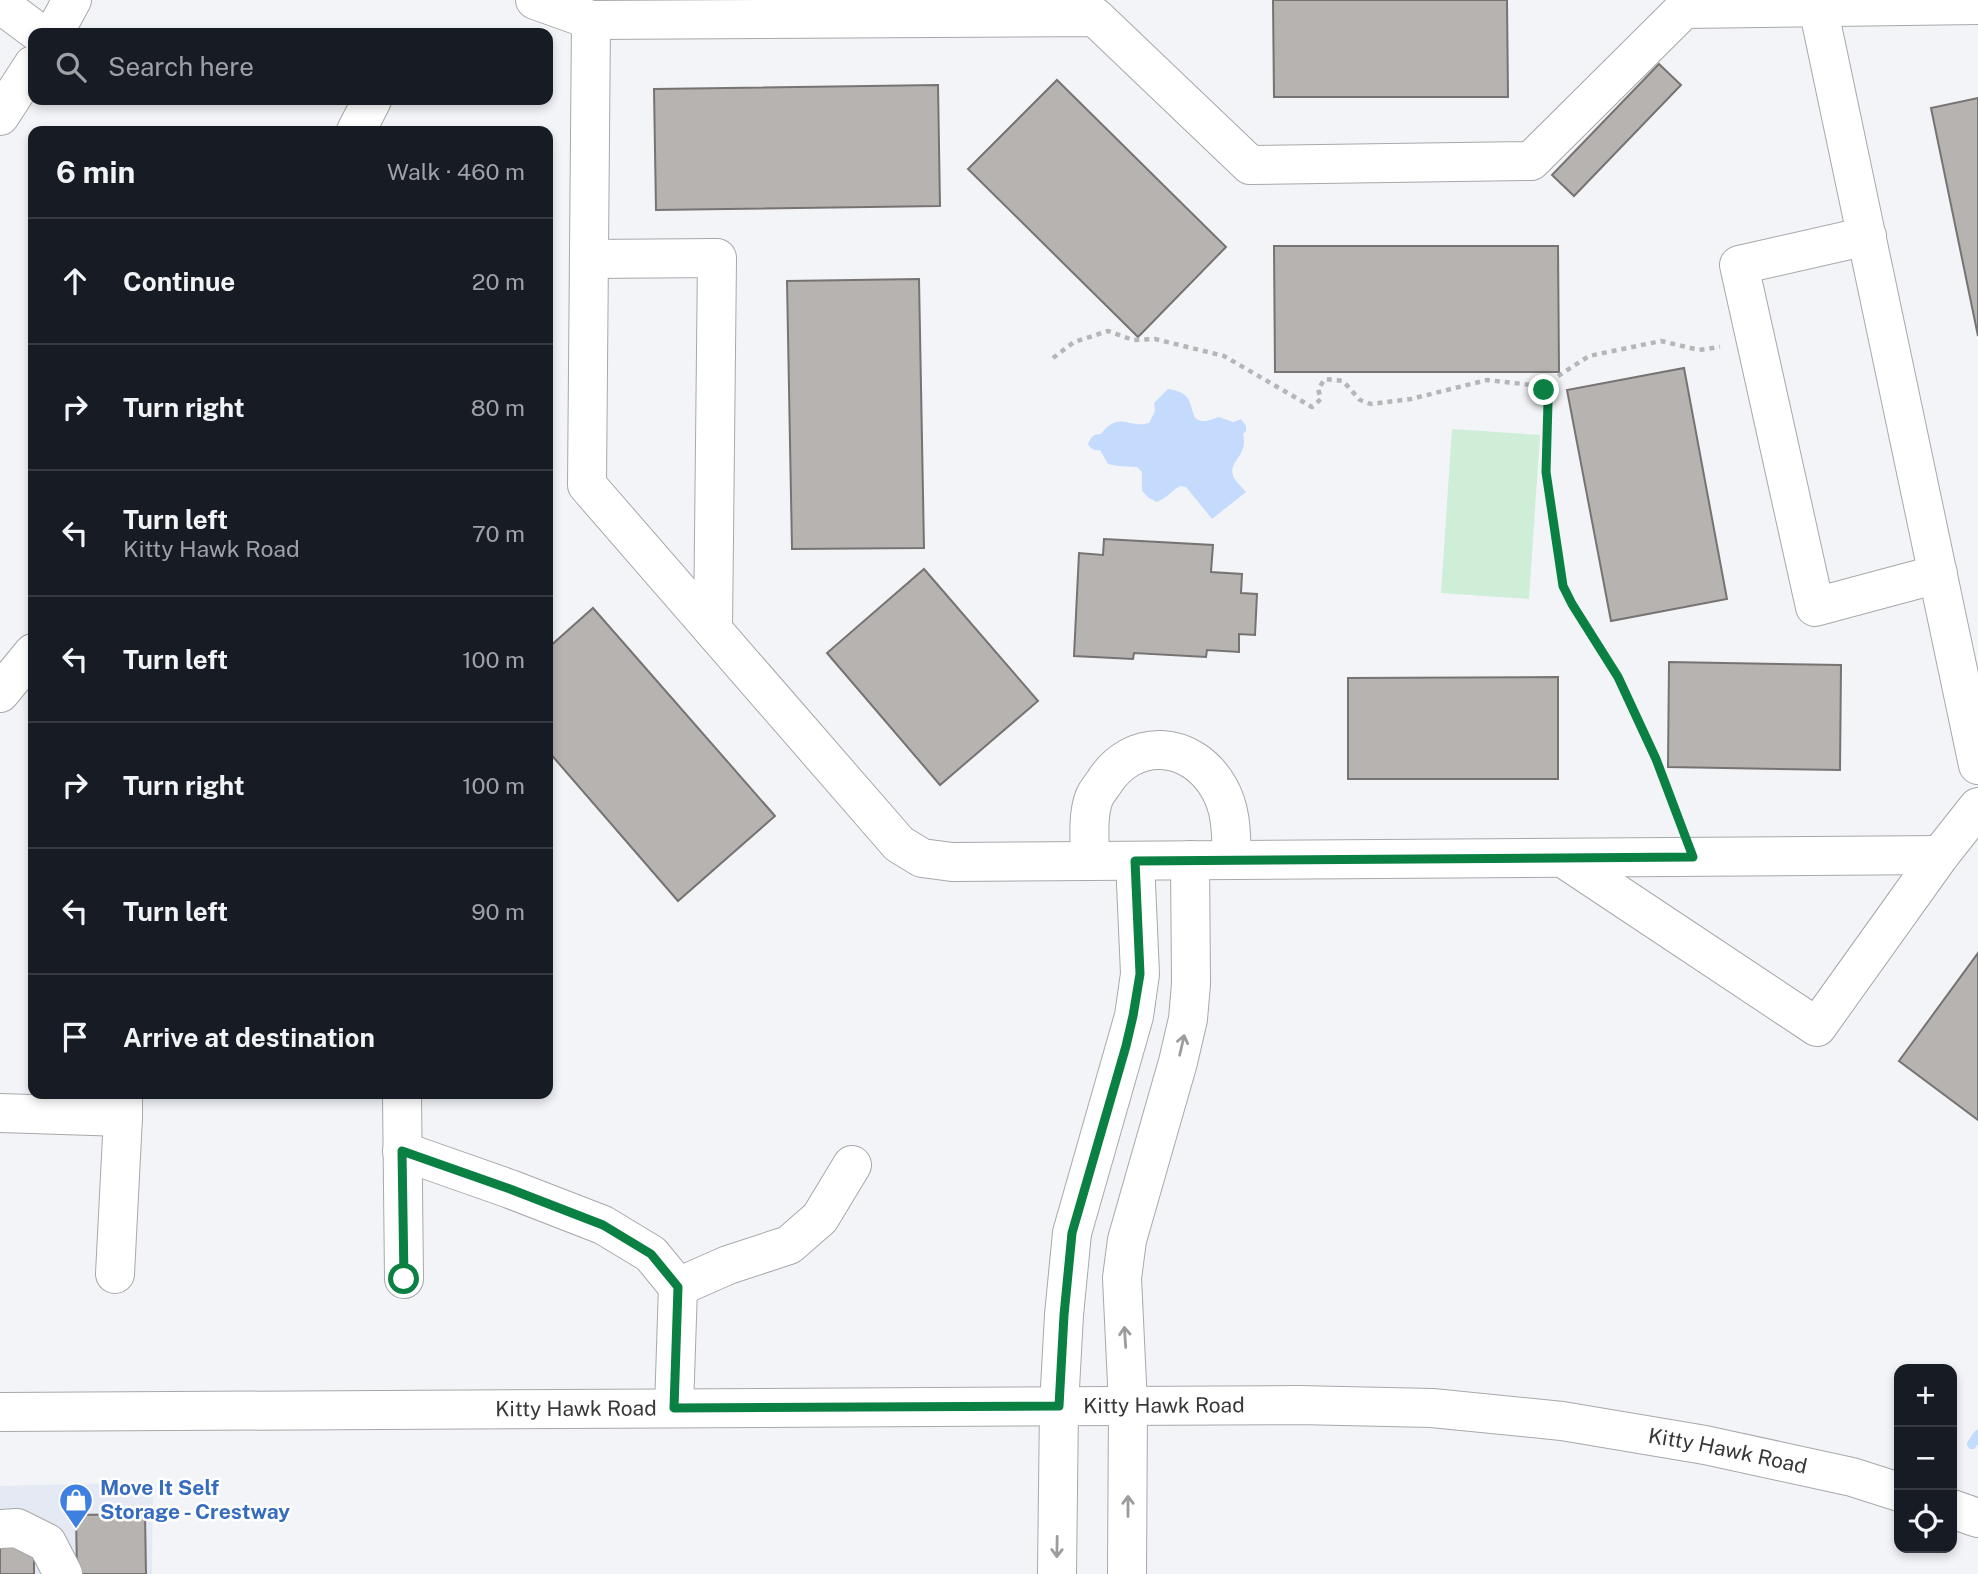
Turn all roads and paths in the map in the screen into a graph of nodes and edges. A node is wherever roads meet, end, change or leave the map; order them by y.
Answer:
1 (72, 0) edge
2 (536, 0) edge
3 (0, 4) edge
4 (1978, 5) edge
5 (1818, 7) junction
6 (591, 20) junction
7 (32, 28) edge
8 (57, 28) edge
9 (28, 73) edge
10 (369, 105) edge
11 (0, 116) edge
12 (359, 126) edge
13 (1867, 236) junction
14 (589, 259) junction
15 (1755, 340) junction
16 (1053, 358) dead end
17 (1544, 390) junction
18 (1938, 574) junction
19 (713, 630) junction
20 (28, 659) edge
21 (0, 693) edge
22 (1977, 755) edge
23 (1978, 807) edge
24 (1940, 855) junction
25 (1693, 857) junction
26 (1563, 858) junction
27 (1190, 860) junction
28 (1232, 860) junction
29 (1135, 861) junction
30 (1090, 862) junction
31 (1115, 1082) junction
32 (1168, 1098) junction
33 (402, 1099) edge
34 (123, 1105) edge
35 (0, 1112) edge
36 (402, 1151) junction
37 (852, 1165) dead end
38 (115, 1274) dead end
39 (404, 1279) dead end
40 (678, 1287) junction
41 (1128, 1405) junction
42 (1059, 1406) junction
43 (674, 1408) junction
44 (0, 1412) edge
45 (1894, 1490) edge
46 (1957, 1511) edge
47 (1978, 1517) edge
48 (0, 1529) edge
49 (63, 1574) edge
50 (1057, 1574) edge
51 (1127, 1574) edge

1 - 8 main road
2 - 6 main road
3 - 7 main road
4 - 5 main road
5 - 6 main road
5 - 13 main road
6 - 14 main road
9 - 11 main road
10 - 12 main road
13 - 15 main road
13 - 18 main road
14 - 19 main road
14 - 19 main road
15 - 17 path
15 - 18 main road
16 - 17 path
17 - 25 path
18 - 22 main road
19 - 30 main road
20 - 21 main road
23 - 24 main road
24 - 25 main road
24 - 26 main road
25 - 26 main road
26 - 28 main road
27 - 28 main road
27 - 29 main road
32 -> 27 main road
28 - 30 main road
29 - 30 main road
29 - 31 main road
31 - 32 main road
31 - 42 main road
41 -> 32 main road
33 - 36 main road
34 - 35 main road
34 - 38 main road
36 - 39 main road
36 - 40 main road
37 - 40 main road
40 - 43 main road
41 - 42 main road, Kitty Hawk Road
41 - 45 main road, Kitty Hawk Road
51 -> 41 main road
42 - 43 main road, Kitty Hawk Road
42 -> 50 main road
43 - 44 main road, Kitty Hawk Road
46 - 47 main road
48 - 49 main road

